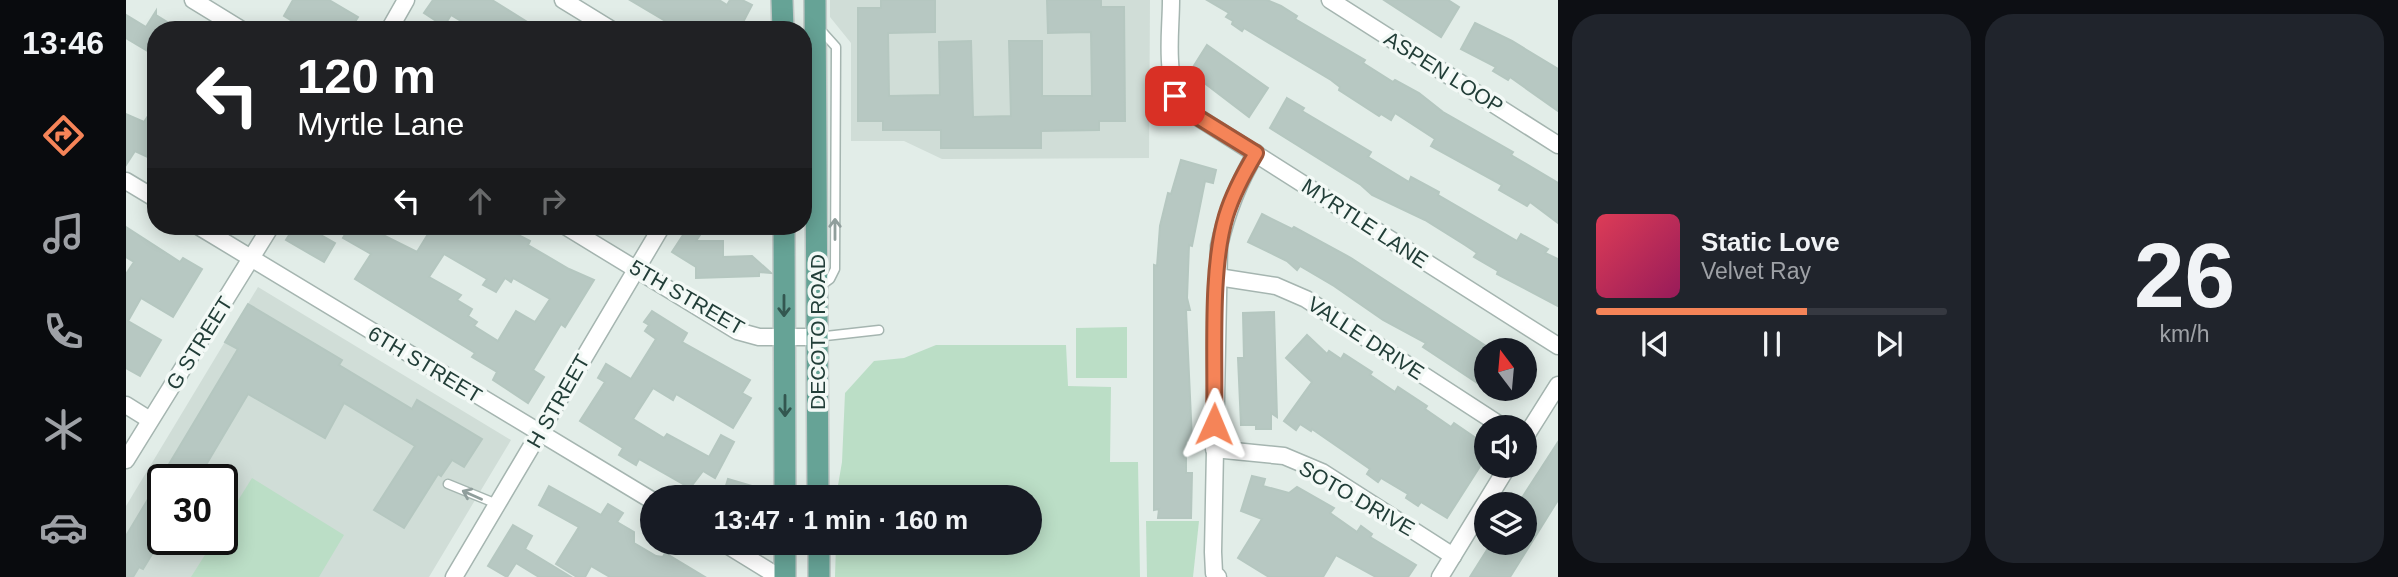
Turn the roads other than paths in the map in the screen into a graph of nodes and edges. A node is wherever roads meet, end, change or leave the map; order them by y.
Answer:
1 (193, 0) edge
2 (407, 0) edge
3 (563, 0) edge
4 (782, 0) edge
5 (815, 0) edge
6 (1171, 0) edge
7 (1330, 0) edge
8 (227, 21) edge
9 (394, 21) edge
10 (597, 21) edge
11 (783, 21) edge
12 (1558, 145) edge
13 (1256, 153) junction
14 (126, 181) edge
15 (147, 194) edge
16 (212, 235) edge
17 (266, 235) edge
18 (580, 235) edge
19 (657, 235) edge
20 (784, 235) edge
21 (251, 259) junction
22 (636, 269) junction
23 (1217, 277) junction
24 (879, 330) dead end
25 (785, 337) junction
26 (817, 337) junction
27 (1558, 346) edge
28 (1558, 385) edge
29 (126, 405) edge
30 (1485, 415) edge
31 (1537, 418) edge
32 (150, 419) junction
33 (539, 433) junction
34 (1214, 449) junction
35 (126, 460) edge
36 (1501, 478) edge
37 (448, 484) dead end
38 (785, 485) edge
39 (818, 485) edge
40 (640, 493) edge
41 (497, 504) junction
42 (743, 555) edge
43 (785, 555) edge
44 (819, 555) edge
45 (1453, 556) junction
46 (1216, 575) edge
47 (454, 577) edge
48 (779, 577) edge
49 (785, 577) edge
50 (819, 577) edge
51 (1440, 577) edge

1 - 8 street
2 - 9 street
3 - 10 street
4 - 11 main road
26 -> 5 main road, DECOTO ROAD
6 - 13 street, MYRTLE LANE
7 - 12 street, ASPEN LOOP
13 - 23 street
13 - 27 street, MYRTLE LANE
14 - 15 street
16 - 21 street, 6TH STREET
17 - 21 street, G STREET
18 - 22 street, 5TH STREET
19 - 22 street, H STREET
20 -> 25 main road, DECOTO ROAD
21 - 32 street, G STREET
21 - 33 street, 6TH STREET
22 - 25 street, 5TH STREET
22 - 33 street, H STREET
23 - 30 street, VALLE DRIVE
23 - 34 street
24 - 26 lane
25 - 26 street, 5TH STREET
25 -> 38 main road, DECOTO ROAD
26 - 39 main road, DECOTO ROAD
28 - 31 street
29 - 32 street
32 - 35 street, G STREET
33 - 40 street, 6TH STREET
33 - 41 street, H STREET
34 - 45 street, SOTO DRIVE
34 - 46 street
36 - 45 street
41 -> 37 lane
41 - 47 street, H STREET
42 - 48 street
43 - 49 main road
44 - 50 main road
45 - 51 street

